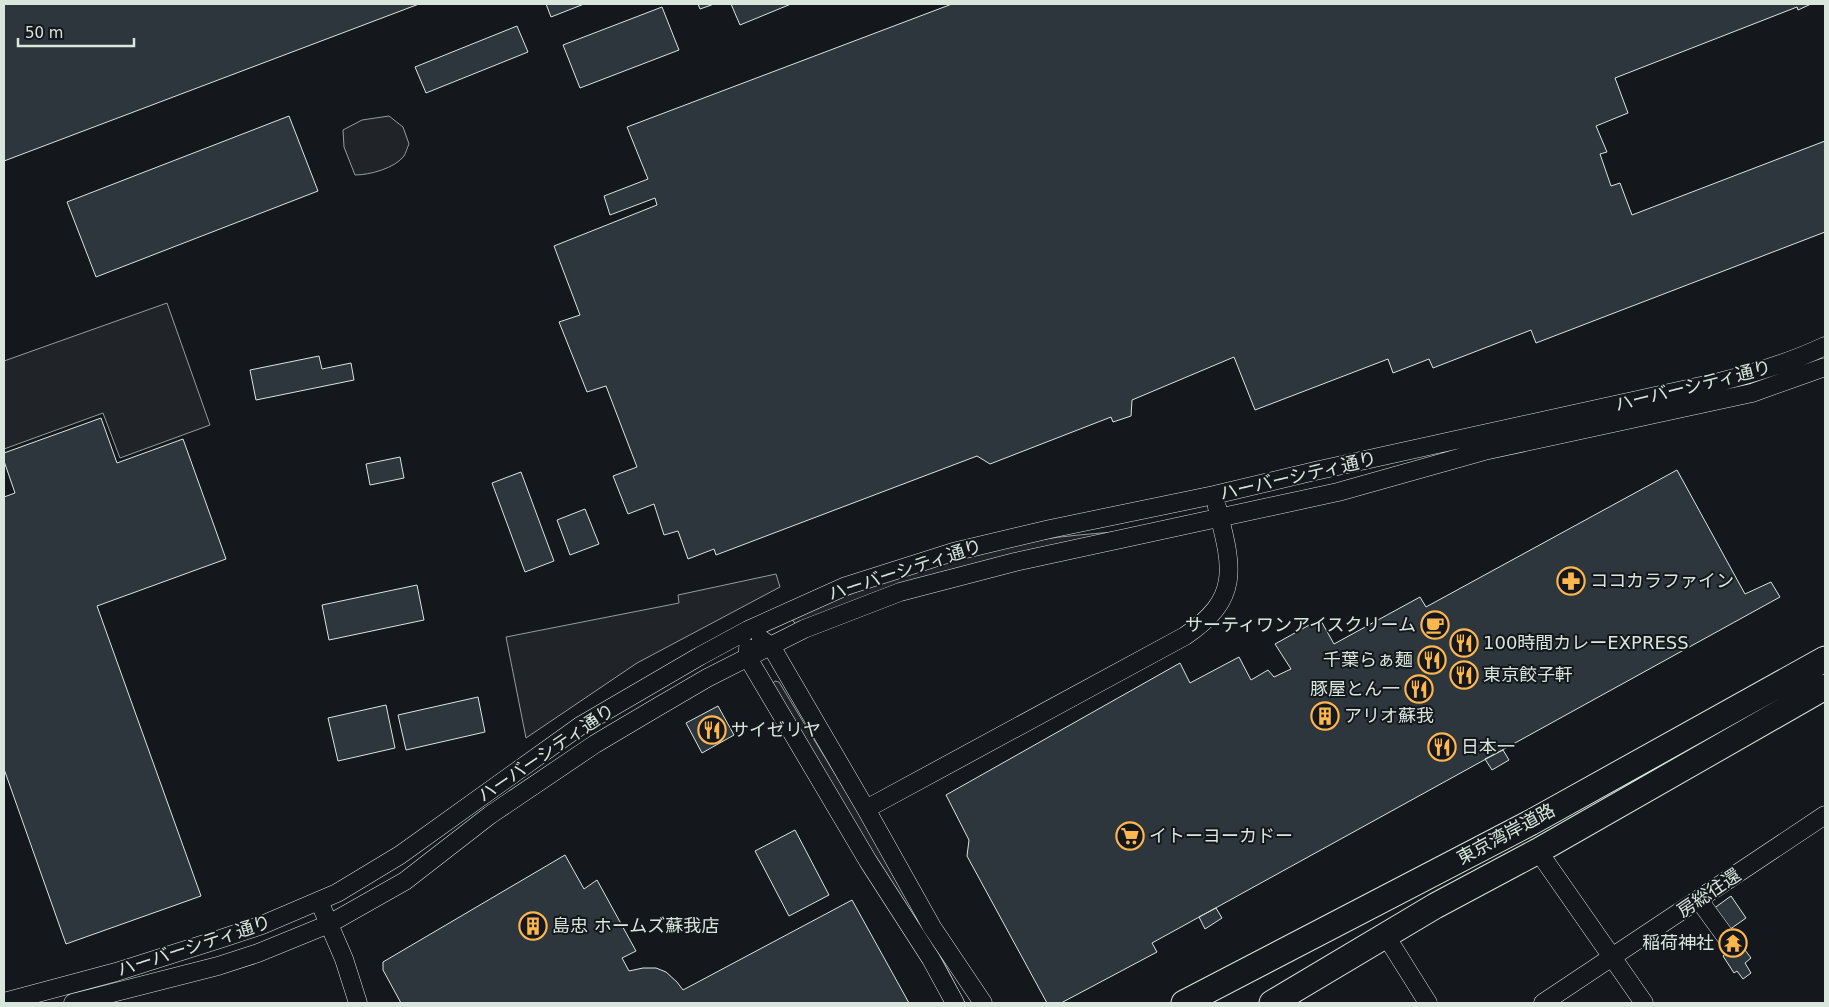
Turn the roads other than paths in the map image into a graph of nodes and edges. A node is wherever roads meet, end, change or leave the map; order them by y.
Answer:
1 (1825, 346) edge
2 (1825, 367) edge
3 (1214, 495) junction
4 (1220, 517) junction
5 (748, 630) junction
6 (770, 646) junction
7 (748, 658) junction
8 (1825, 659) edge
9 (1825, 687) edge
10 (866, 809) junction
11 (1825, 815) edge
12 (1538, 851) junction
13 (1699, 900) junction
14 (319, 901) junction
15 (329, 924) junction
16 (1386, 936) junction
17 (1731, 944) dead end
18 (1612, 957) junction
19 (4, 1002) edge
20 (73, 1003) edge
21 (358, 1003) edge
22 (955, 1003) edge
23 (983, 1003) edge
24 (1184, 1003) edge
25 (1272, 1003) edge
26 (1428, 1003) edge
27 (1543, 1003) edge
28 (1644, 1003) edge

1 - 3 street, ハーバーシティ通り
2 - 4 street, ハーバーシティ通り
3 - 4 street
3 - 5 street, ハーバーシティ通り
4 - 6 street, ハーバーシティ通り
4 - 10 street
5 - 6 street
5 - 7 street
5 - 14 street, ハーバーシティ通り
6 - 7 street, ハーバーシティ通り
6 - 10 street
7 - 15 street, ハーバーシティ通り
7 - 22 street
8 - 24 highway, 東京湾岸道路
9 - 12 highway, 東京湾岸道路
10 - 23 street
11 - 13 street, 房総往還
12 - 16 highway, 東京湾岸道路
12 - 18 street
13 - 17 street
13 - 18 street, 房総往還
14 - 15 street
14 - 19 street, ハーバーシティ通り
15 - 20 street, ハーバーシティ通り
15 - 21 street
16 - 25 highway, 東京湾岸道路
16 - 26 street
18 - 27 street, 房総往還
18 - 28 street

